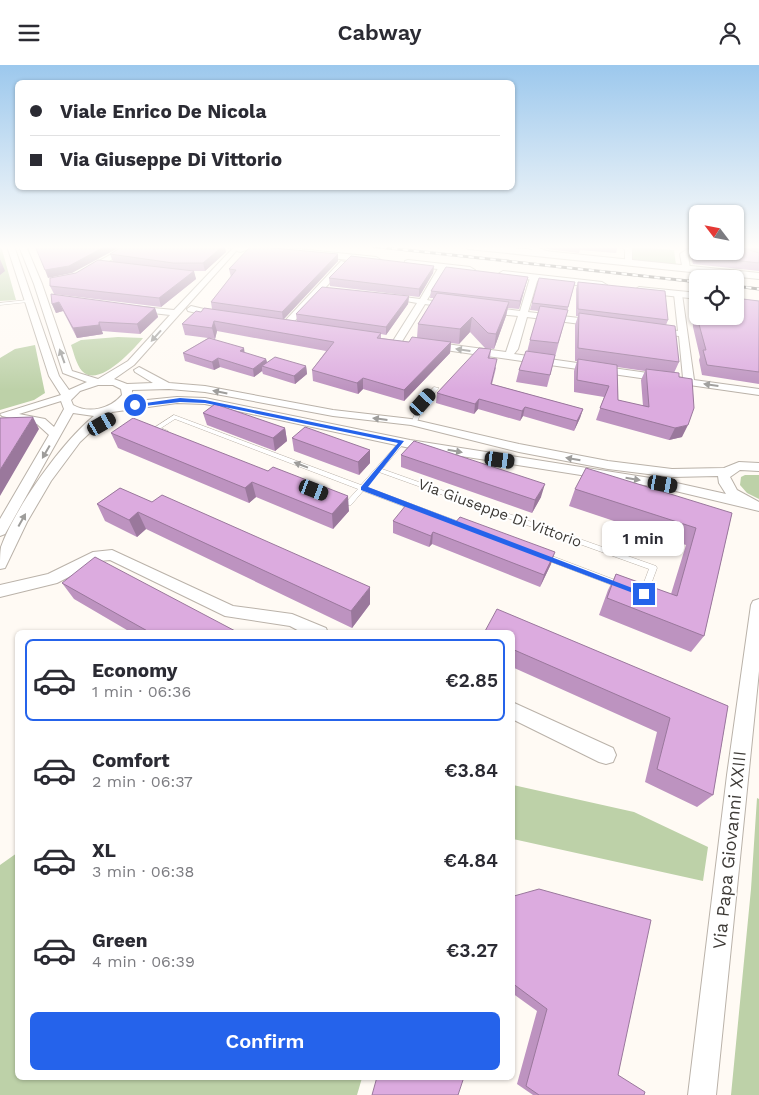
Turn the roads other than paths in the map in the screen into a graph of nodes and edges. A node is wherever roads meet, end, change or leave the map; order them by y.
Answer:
1 (25, 294) edge
2 (45, 294) edge
3 (191, 294) edge
4 (204, 294) edge
5 (319, 294) edge
6 (426, 294) edge
7 (530, 294) edge
8 (678, 294) joint
9 (689, 295) edge
10 (376, 296) edge
11 (27, 301) junction
12 (422, 301) junction
13 (0, 304) edge
14 (459, 306) edge
15 (128, 308) edge
16 (478, 308) edge
17 (191, 309) junction
18 (176, 313) junction
19 (524, 314) junction
20 (230, 317) edge
21 (286, 325) edge
22 (608, 325) edge
23 (645, 329) edge
24 (683, 334) junction
25 (502, 355) junction
26 (139, 370) junction
27 (100, 382) junction
28 (689, 382) junction
29 (58, 385) junction
30 (169, 386) junction
31 (126, 387) junction
32 (436, 388) dead end
33 (759, 392) edge
34 (68, 396) junction
35 (148, 403) junction
36 (112, 407) junction
37 (30, 409) junction
38 (70, 409) junction
39 (3, 415) edge
40 (415, 423) junction
41 (56, 435) junction
42 (176, 435) edge
43 (78, 440) junction
44 (402, 442) junction
45 (759, 457) edge
46 (745, 465) junction
47 (759, 467) edge
48 (378, 470) junction
49 (726, 472) junction
50 (363, 488) junction
51 (331, 496) edge
52 (751, 504) edge
53 (759, 519) edge
54 (472, 529) edge
55 (0, 531) edge
56 (536, 553) edge
57 (0, 564) edge
58 (626, 587) edge
59 (0, 591) edge
60 (635, 591) edge
61 (759, 605) edge
62 (314, 630) edge
63 (515, 712) edge
64 (606, 755) dead end
65 (702, 1095) edge

1 - 11 street
27 -> 2 street
3 - 18 street
4 - 17 street
5 - 21 street
6 - 12 street
7 - 19 street
8 - 9 street
8 - 24 street
10 - 12 street
11 - 13 lane
11 - 29 street
12 - 14 street
25 -> 12 street
15 - 18 street
16 - 19 street
17 - 20 street
17 - 26 street
18 -> 27 street
19 - 22 street
19 - 25 street
23 - 24 street
24 - 28 street
25 - 28 street
26 - 30 street
26 - 31 street
27 - 31 street
27 - 34 street
33 -> 28 street
29 - 34 street
29 - 37 street
30 - 31 street
40 -> 30 street
31 - 36 street
32 - 40 lane
34 - 37 street
34 - 38 street
35 - 36 street
35 - 43 street
35 - 44 street
36 - 38 street
36 - 43 street
37 - 39 street
38 - 39 street
38 - 41 street
39 - 41 street
40 - 44 street
40 - 44 street
49 -> 40 street
41 -> 55 street
50 -> 42 lane, Via Giuseppe Di Vittorio
57 -> 43 street
44 - 48 lane
44 -> 52 street
45 - 46 street
46 - 47 street
46 - 49 street
48 - 50 lane
48 - 60 lane, Via Giuseppe Di Vittorio
49 - 52 street
50 - 51 lane
50 - 54 lane, Via Giuseppe Di Vittorio
52 - 53 street
56 - 58 lane, Via Giuseppe Di Vittorio
59 - 62 street
61 - 65 street, Via Papa Giovanni XXIII
63 - 64 street

